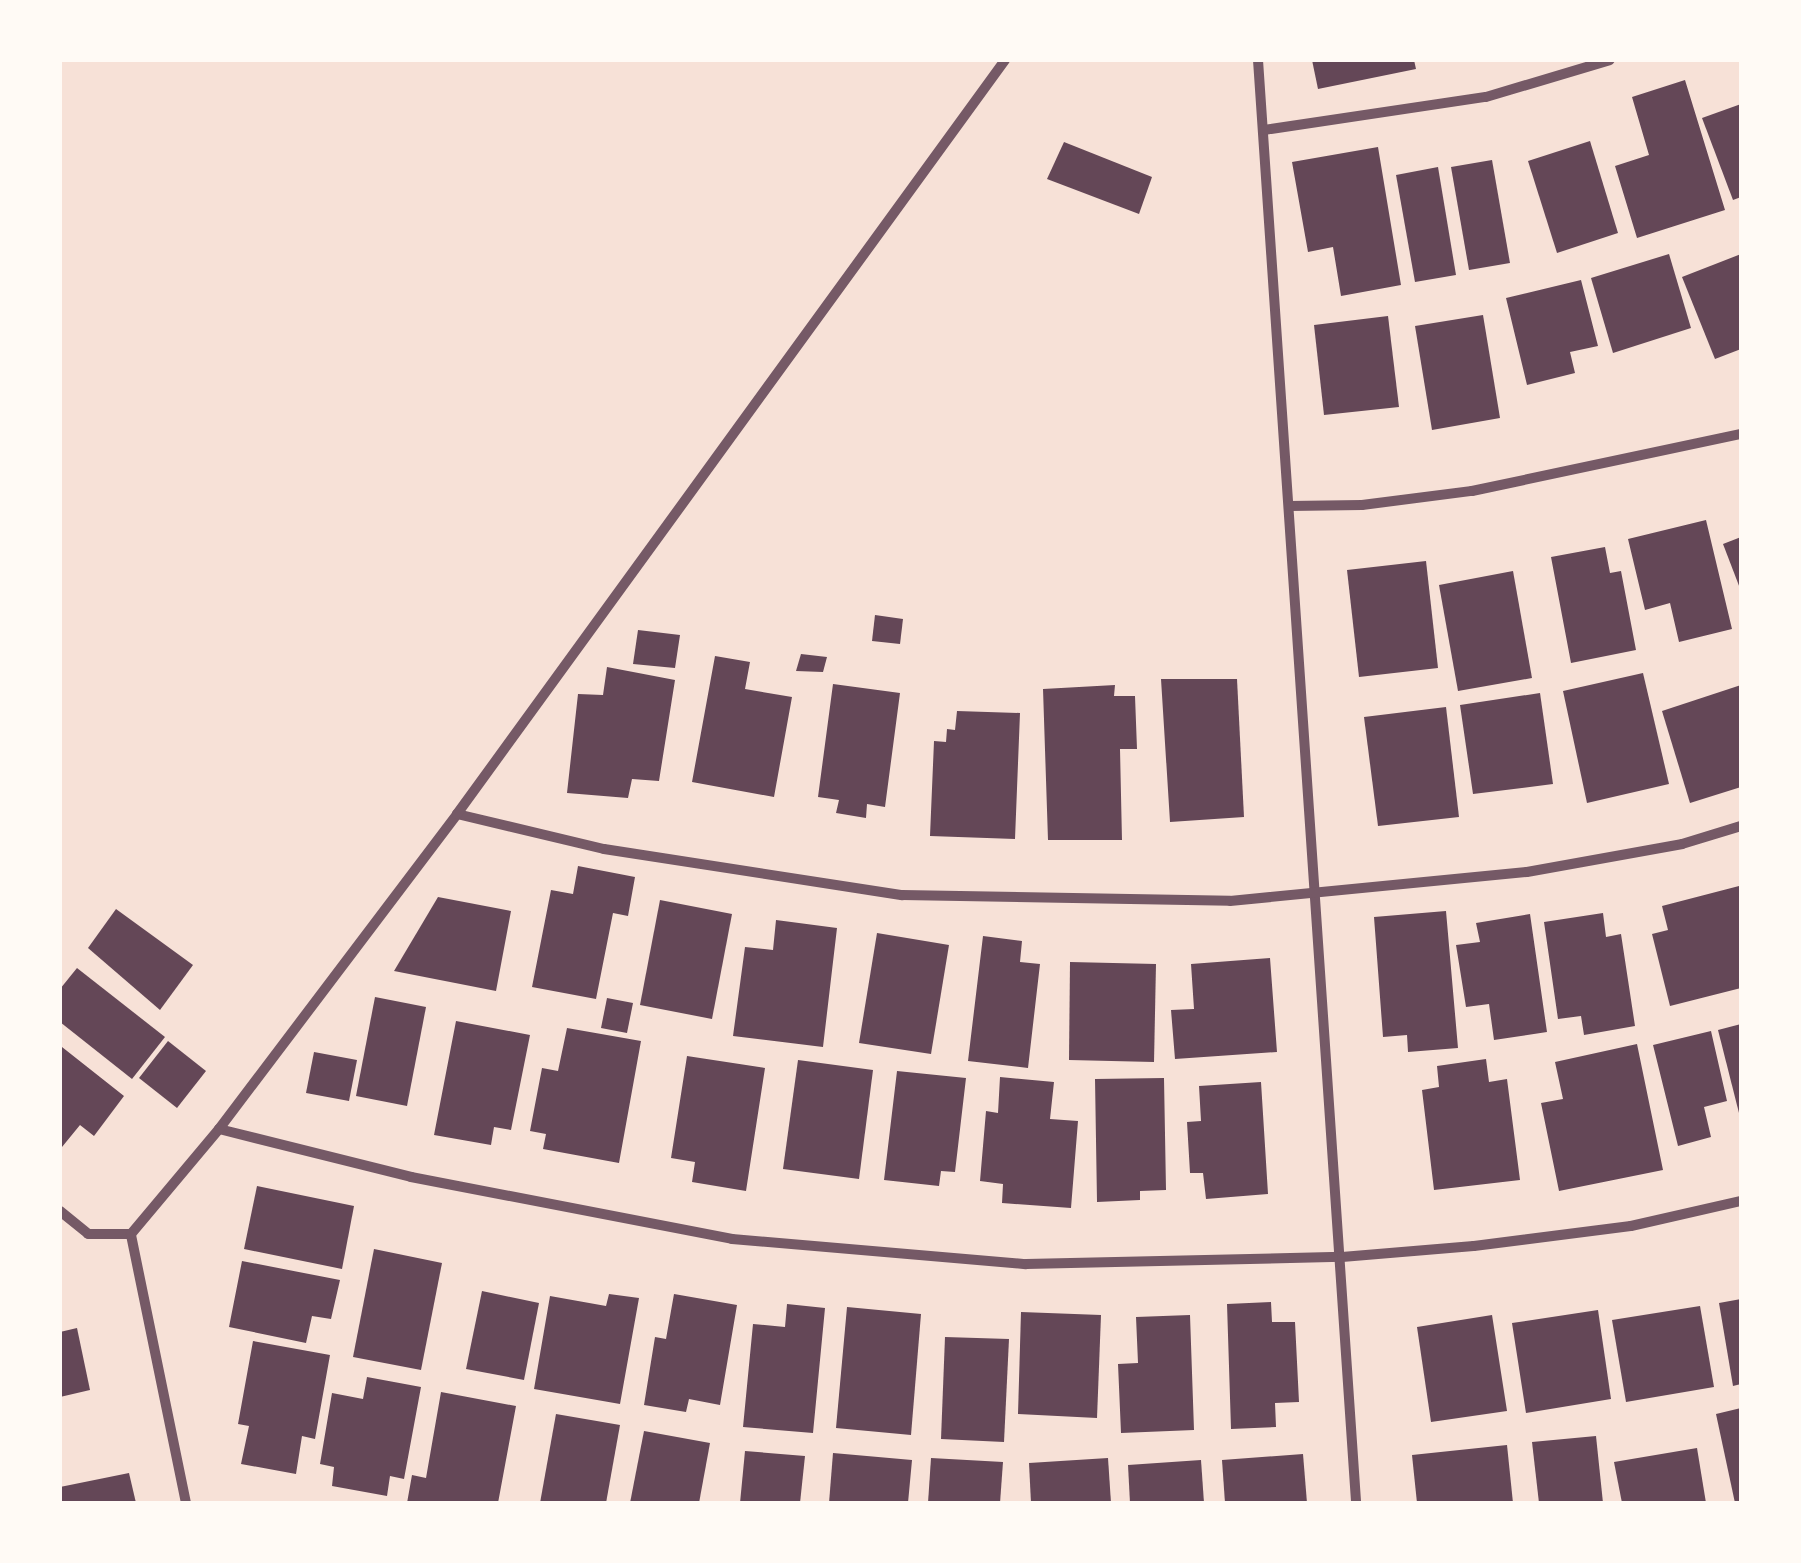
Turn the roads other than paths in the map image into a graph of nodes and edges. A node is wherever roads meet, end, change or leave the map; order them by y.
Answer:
1 (1005, 60) edge
2 (1258, 60) edge
3 (1610, 60) edge
4 (1264, 130) junction
5 (1741, 434) edge
6 (1290, 506) junction
7 (457, 814) junction
8 (1741, 826) edge
9 (1317, 894) junction
10 (219, 1129) junction
11 (1741, 1201) edge
12 (60, 1211) edge
13 (131, 1234) junction
14 (1342, 1257) junction
15 (186, 1503) edge
16 (1356, 1503) edge

1 - 7 street
2 - 4 street
3 - 4 street
4 - 6 street
5 - 6 street
6 - 9 street
7 - 9 street
7 - 10 street
8 - 9 street
9 - 14 street
10 - 13 street
10 - 14 street
11 - 14 street
12 - 13 street
13 - 15 street
14 - 16 street

